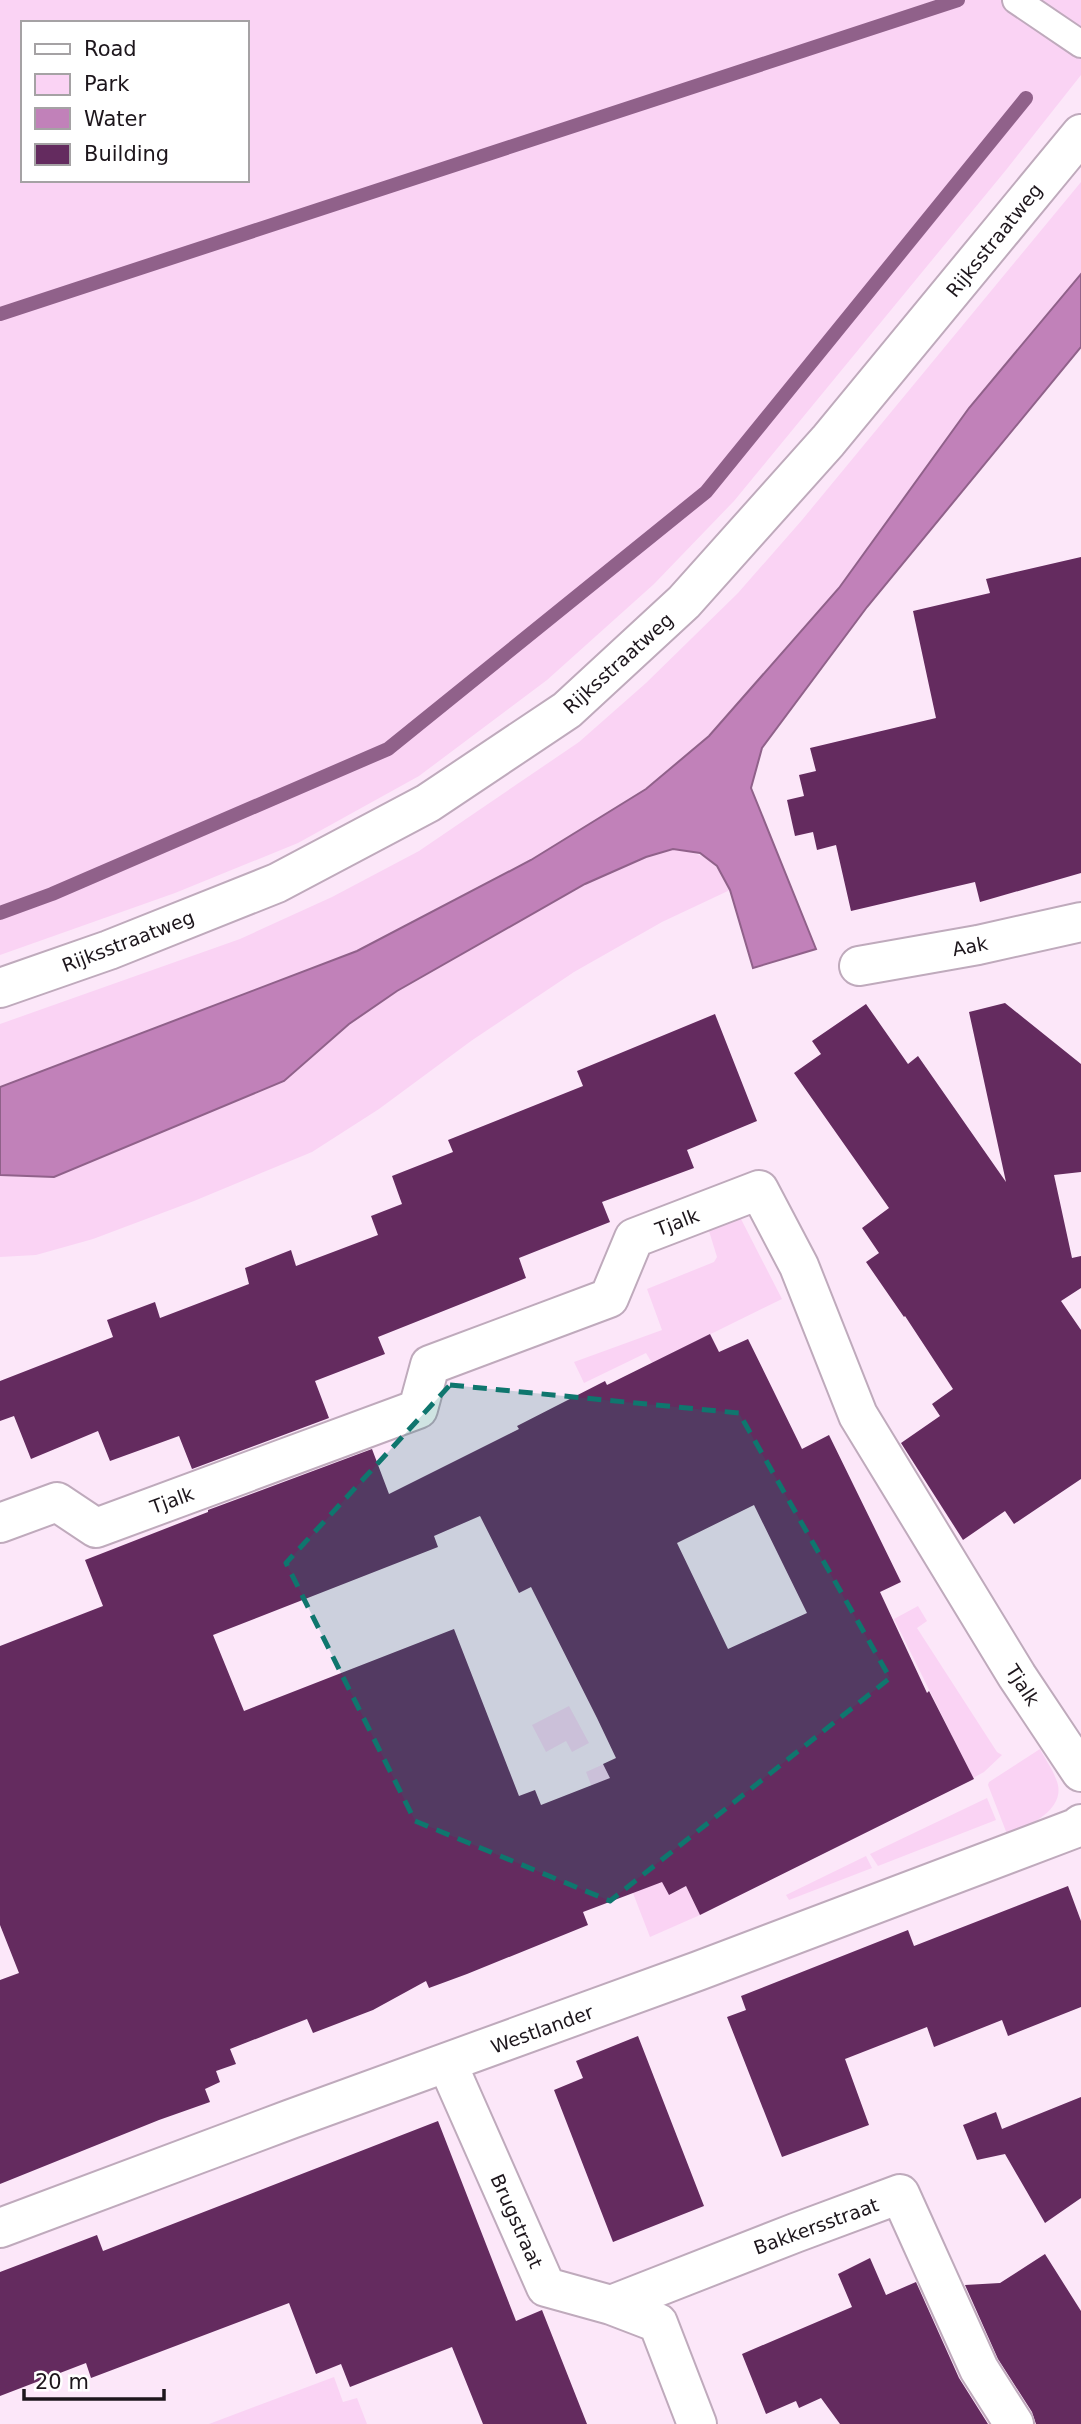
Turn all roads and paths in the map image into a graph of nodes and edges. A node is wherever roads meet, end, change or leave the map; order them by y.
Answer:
1 (1016, 0) edge
2 (1081, 44) edge
3 (1081, 134) edge
4 (1081, 922) edge
5 (859, 966) dead end
6 (0, 988) edge
7 (0, 1523) edge
8 (1081, 1772) edge
9 (1081, 1824) edge
10 (447, 2063) junction
11 (0, 2228) edge
12 (611, 2305) junction
13 (697, 2424) edge
14 (1014, 2424) edge

1 - 2 lane
3 - 6 street, Rijksstraatweg
4 - 5 street, Aak
7 - 8 street, Tjalk
9 - 10 street, Westlander
10 - 11 street, Westlander
10 - 12 street, Brugstraat
12 - 13 street, Brugstraat
12 - 14 street, Bakkersstraat

